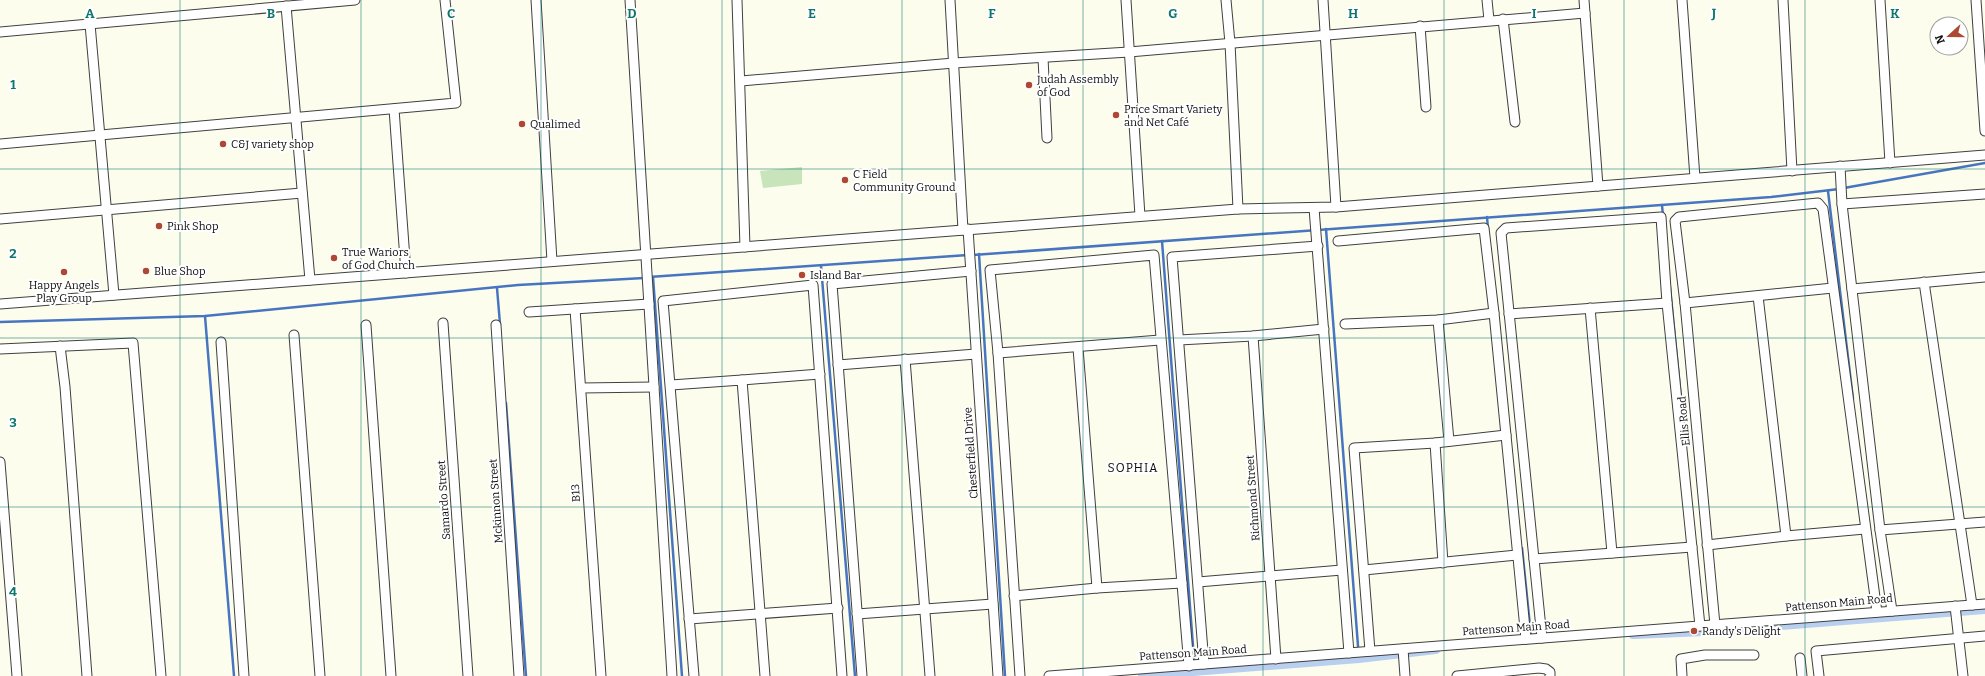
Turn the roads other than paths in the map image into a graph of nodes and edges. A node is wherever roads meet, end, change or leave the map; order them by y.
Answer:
1 (355, 0) edge
2 (445, 0) edge
3 (536, 0) edge
4 (630, 0) edge
5 (737, 0) edge
6 (950, 0) edge
7 (1126, 0) edge
8 (1226, 0) edge
9 (1323, 0) edge
10 (1487, 0) edge
11 (1584, 0) edge
12 (1682, 0) edge
13 (1782, 0) edge
14 (1880, 0) edge
15 (1976, 0) edge
16 (286, 6) junction
17 (1585, 13) junction
18 (1503, 19) junction
19 (1489, 20) junction
20 (90, 24) junction
21 (1420, 26) junction
22 (0, 32) edge
23 (1326, 34) junction
24 (1230, 43) junction
25 (1129, 52) junction
26 (1043, 58) junction
27 (954, 63) junction
28 (741, 81) junction
29 (1426, 107) dead end
30 (394, 109) junction
31 (296, 118) junction
32 (1515, 122) dead end
33 (1985, 131) edge
34 (100, 136) junction
35 (1047, 138) dead end
36 (0, 144) edge
37 (1985, 155) edge
38 (1890, 163) junction
39 (1840, 169) junction
40 (1792, 171) junction
41 (1695, 178) junction
42 (1598, 186) junction
43 (302, 193) junction
44 (1985, 194) edge
45 (1842, 200) junction
46 (1336, 207) junction
47 (1314, 208) junction
48 (1238, 209) junction
49 (106, 211) junction
50 (1140, 216) junction
51 (0, 219) edge
52 (965, 230) junction
53 (1338, 241) dead end
54 (1318, 244) junction
55 (745, 247) junction
56 (647, 254) junction
57 (552, 261) junction
58 (971, 271) junction
59 (406, 273) junction
60 (1985, 277) edge
61 (310, 280) junction
62 (1924, 282) junction
63 (1833, 288) junction
64 (1852, 289) junction
65 (114, 295) junction
66 (1758, 296) junction
67 (1666, 303) junction
68 (1685, 303) junction
69 (0, 304) edge
70 (649, 304) junction
71 (1590, 308) junction
72 (575, 309) junction
73 (530, 312) dead end
74 (1494, 313) junction
75 (1509, 314) junction
76 (1438, 320) junction
77 (443, 323) dead end
78 (1345, 324) dead end
79 (366, 325) dead end
80 (496, 325) dead end
81 (1324, 329) junction
82 (294, 335) dead end
83 (1253, 336) junction
84 (1160, 340) junction
85 (1179, 340) junction
86 (222, 342) dead end
87 (60, 346) junction
88 (1078, 348) junction
89 (0, 349) edge
90 (998, 353) junction
91 (976, 354) junction
92 (905, 359) junction
93 (838, 365) junction
94 (820, 374) junction
95 (742, 380) junction
96 (671, 385) junction
97 (654, 387) junction
98 (581, 388) junction
99 (1506, 435) junction
100 (1449, 440) junction
101 (1435, 443) junction
102 (0, 462) edge
103 (1985, 522) edge
104 (1960, 524) junction
105 (1866, 529) junction
106 (1880, 530) junction
107 (1786, 536) junction
108 (1707, 545) junction
109 (1692, 547) junction
110 (1612, 553) junction
111 (1517, 555) junction
112 (1534, 559) junction
113 (1443, 563) junction
114 (1342, 570) junction
115 (1364, 570) junction
116 (1270, 575) junction
117 (1198, 582) junction
118 (1182, 583) junction
119 (1097, 588) junction
120 (1014, 596) junction
121 (993, 604) junction
122 (1985, 604) edge
123 (1972, 605) junction
124 (838, 608) junction
125 (1955, 608) junction
126 (925, 609) junction
127 (1892, 611) junction
128 (1877, 612) junction
129 (760, 614) junction
130 (857, 614) junction
131 (689, 619) junction
132 (1715, 625) junction
133 (1700, 626) junction
134 (1985, 636) edge
135 (1958, 637) junction
136 (1533, 639) junction
137 (1370, 652) junction
138 (1350, 653) junction
139 (1403, 654) junction
140 (1754, 655) dead end
141 (1800, 658) dead end
142 (1276, 659) junction
143 (1204, 664) junction
144 (1189, 666) junction
145 (1115, 673) edge
146 (17, 676) edge
147 (87, 676) edge
148 (160, 676) edge
149 (244, 676) edge
150 (320, 676) edge
151 (391, 676) edge
152 (468, 676) edge
153 (519, 676) edge
154 (601, 676) edge
155 (672, 676) edge
156 (694, 676) edge
157 (765, 676) edge
158 (842, 676) edge
159 (862, 676) edge
160 (930, 676) edge
161 (998, 676) edge
162 (1020, 676) edge
163 (1049, 676) edge
164 (1405, 676) edge
165 (1457, 676) edge
166 (1550, 676) edge
167 (1682, 676) edge
168 (1802, 676) edge
169 (1819, 676) edge
170 (1963, 676) edge

1 - 16 street
2 - 30 street
3 - 57 street
4 - 56 street
5 - 28 street
6 - 27 street, Chesterfield Drive
7 - 25 street
8 - 24 street
9 - 23 street
10 - 19 street
11 - 17 street
12 - 41 street
13 - 40 street
14 - 38 street
15 - 33 street
16 - 20 street
16 - 31 street
17 - 18 street
17 - 42 street
18 - 19 street
18 - 32 street
19 - 21 street
20 - 22 street
20 - 34 street
21 - 23 street
21 - 29 street
23 - 24 street
23 - 46 street
24 - 25 street
24 - 48 street
25 - 26 street
25 - 50 street
26 - 27 street
26 - 35 street
27 - 28 street
27 - 52 street, Chesterfield Drive
28 - 55 street
30 - 31 street
30 - 59 street
31 - 34 street
31 - 43 street
34 - 36 street
34 - 49 street
37 - 38 street
38 - 39 street
39 - 40 street
39 - 45 street
40 - 41 street
41 - 42 street
42 - 46 street
43 - 49 street
43 - 61 street
44 - 45 street
45 - 64 street
46 - 47 street
47 - 48 street
47 - 54 street
48 - 50 street
49 - 51 street
49 - 65 street
50 - 52 street
52 - 55 street
52 - 58 street, Chesterfield Drive
53 - 74 street
54 - 81 street
54 - 85 street
55 - 56 street
56 - 57 street
56 - 70 street
57 - 59 street
58 - 91 street, Chesterfield Drive
58 - 93 street
59 - 61 street
60 - 62 street
61 - 65 street
62 - 64 street
62 - 104 street
63 - 66 street
63 - 68 street, Ellis Road
63 - 105 street
64 - 106 street
65 - 69 street
66 - 68 street
66 - 107 street
67 - 71 street
67 - 75 street
67 - 109 street
68 - 108 street, Ellis Road
70 - 72 street
70 - 97 street
71 - 75 street
71 - 110 street
72 - 73 street
72 - 98 street, B13
74 - 76 street
74 - 99 street
75 - 112 street
76 - 78 street
76 - 100 street
77 - 152 street, Samardo Street
79 - 151 street
80 - 153 street, Mckinnon Street
81 - 83 street
81 - 114 street
82 - 150 street
83 - 85 street
83 - 116 street, Richmond Street
84 - 88 street
84 - 90 street
84 - 118 street
85 - 117 street
86 - 149 street
87 - 89 street
87 - 147 street
87 - 148 street
88 - 90 street
88 - 119 street
90 - 120 street
91 - 92 street
91 - 121 street, Chesterfield Drive
92 - 93 street
92 - 126 street
93 - 130 street
94 - 95 street
94 - 96 street
94 - 124 street
95 - 96 street
95 - 129 street
96 - 131 street
97 - 98 street
97 - 155 street
98 - 154 street, B13
99 - 100 street
99 - 111 street
100 - 101 street
101 - 113 street
101 - 115 street
102 - 146 street
103 - 104 street
104 - 106 street
104 - 123 street
105 - 107 street
105 - 128 street
106 - 127 street
107 - 108 street
108 - 132 street, Ellis Road
109 - 110 street
109 - 133 street
110 - 112 street
111 - 113 street
111 - 136 street
112 - 136 street
113 - 115 street
114 - 116 street
114 - 138 street
115 - 137 street
116 - 117 street
116 - 142 street, Richmond Street
117 - 143 street
118 - 119 street
118 - 144 street
119 - 120 street
120 - 162 street
121 - 126 street
121 - 161 street, Chesterfield Drive
122 - 123 street, Pattenson Main Road
123 - 125 street, Pattenson Main Road
124 - 129 street
124 - 158 street
125 - 127 street, Pattenson Main Road
125 - 135 street
126 - 130 street
126 - 160 street
127 - 128 street, Pattenson Main Road
128 - 132 street, Pattenson Main Road
129 - 131 street
129 - 157 street
130 - 159 street
131 - 156 street
132 - 133 street, Pattenson Main Road
133 - 136 street, Pattenson Main Road
134 - 135 street
135 - 169 street
135 - 170 street
136 - 139 street, Pattenson Main Road
137 - 138 street, Pattenson Main Road
137 - 139 street, Pattenson Main Road
138 - 142 street, Pattenson Main Road
139 - 164 street
140 - 167 street
141 - 168 street
142 - 143 street, Pattenson Main Road
143 - 144 street, Pattenson Main Road
144 - 145 street, Pattenson Main Road
145 - 163 street, Pattenson Main Road
165 - 166 street

